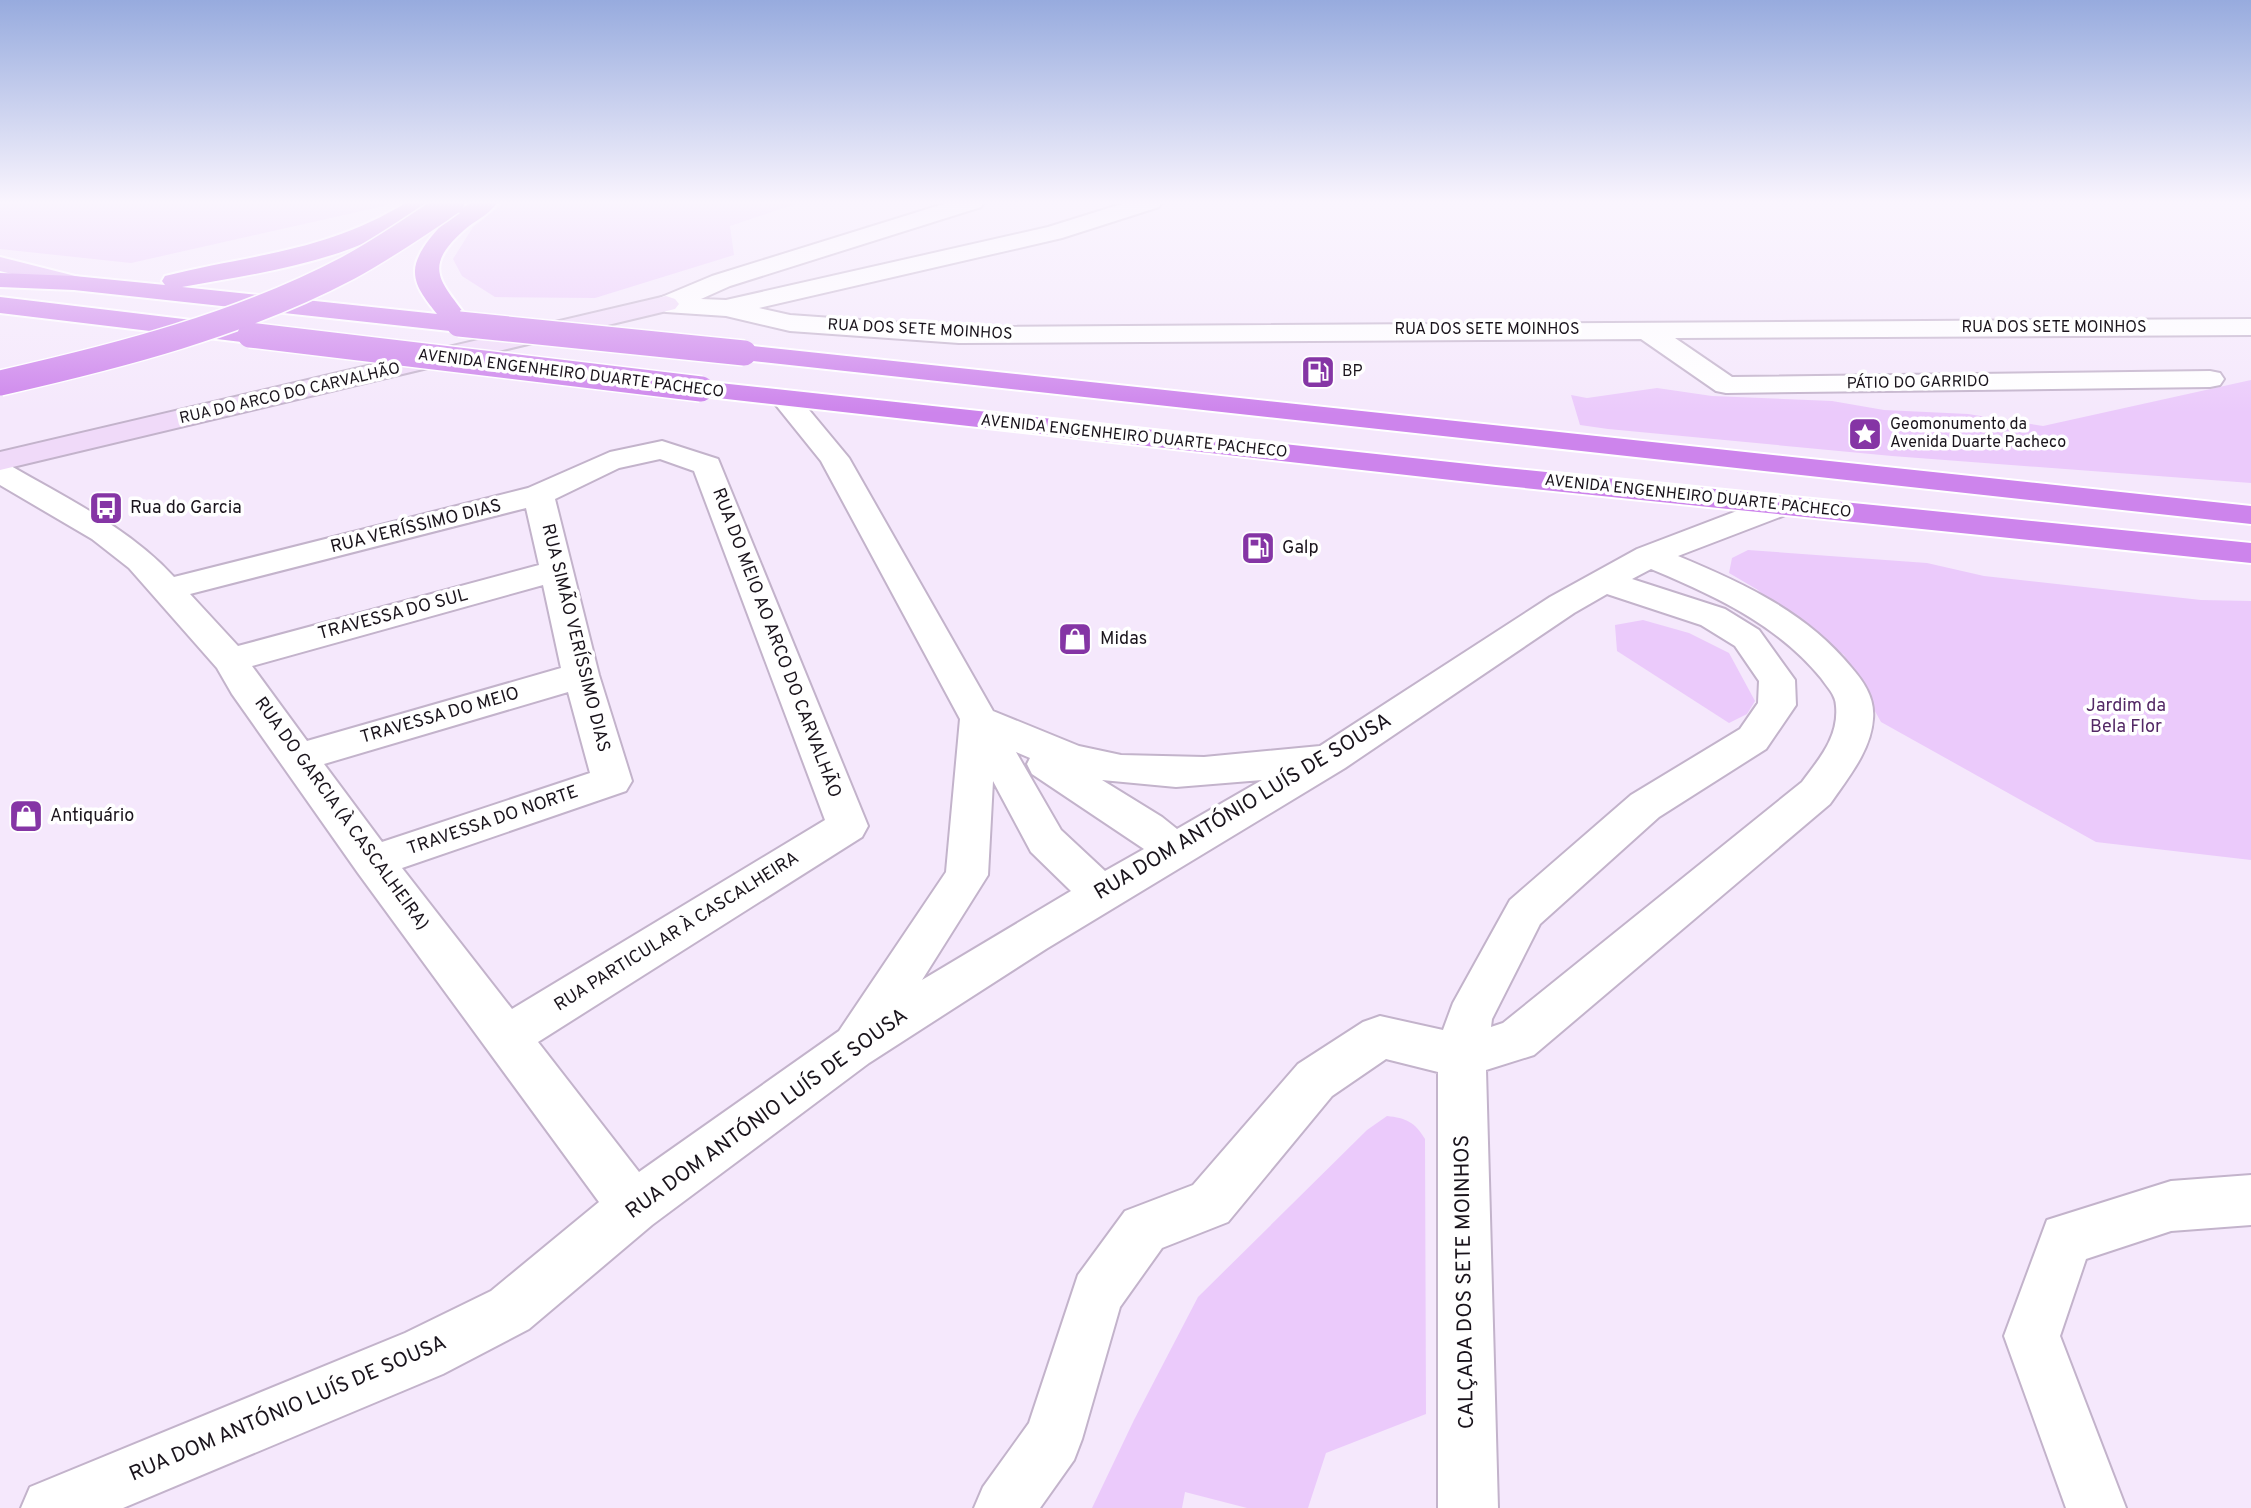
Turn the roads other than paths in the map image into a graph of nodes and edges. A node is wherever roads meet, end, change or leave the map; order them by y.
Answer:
1 (33, 272) edge
2 (221, 272) edge
3 (339, 272) edge
4 (428, 272) edge
5 (749, 272) edge
6 (882, 272) edge
7 (0, 280) edge
8 (74, 283) junction
9 (131, 289) junction
10 (666, 304) junction
11 (6, 307) edge
12 (726, 308) junction
13 (459, 324) junction
14 (171, 326) junction
15 (2251, 327) edge
16 (0, 329) edge
17 (1644, 329) junction
18 (2210, 379) dead end
19 (0, 383) edge
20 (786, 399) junction
21 (662, 450) joint
22 (0, 461) edge
23 (0, 472) edge
24 (539, 495) junction
25 (2251, 497) edge
26 (2099, 499) junction
27 (1782, 505) junction
28 (2251, 515) edge
29 (2131, 542) junction
30 (2251, 553) edge
31 (1650, 556) junction
32 (2251, 563) edge
33 (555, 571) junction
34 (1603, 582) junction
35 (165, 590) junction
36 (230, 660) junction
37 (581, 675) junction
38 (978, 720) junction
39 (300, 757) junction
40 (1331, 758) junction
41 (612, 781) joint
42 (848, 826) joint
43 (1174, 851) junction
44 (373, 861) junction
45 (1101, 894) junction
46 (507, 1037) junction
47 (852, 1048) junction
48 (1462, 1056) junction
49 (2251, 1200) edge
50 (634, 1207) junction
51 (51, 1508) edge
52 (1004, 1508) edge
53 (1468, 1508) edge
54 (2096, 1508) edge

1 - 8 main road, AVENIDA ENGENHEIRO DUARTE PACHECO
2 - 9 highway
3 - 19 highway, bridge
4 - 13 highway
5 - 10 street
6 - 12 street, RUA DO ARCO DO CARVALHÃO
7 - 8 highway, AVENIDA ENGENHEIRO DUARTE PACHECO
8 - 9 highway, AVENIDA ENGENHEIRO DUARTE PACHECO
9 - 13 highway, AVENIDA ENGENHEIRO DUARTE PACHECO
10 - 12 street, RUA DO ARCO DO CARVALHÃO
10 - 22 street, RUA DO ARCO DO CARVALHÃO
11 - 14 highway, AVENIDA ENGENHEIRO DUARTE PACHECO
12 - 17 street, RUA DOS SETE MOINHOS
13 - 26 highway, AVENIDA ENGENHEIRO DUARTE PACHECO, bridge
14 - 16 highway
14 - 20 highway, AVENIDA ENGENHEIRO DUARTE PACHECO, bridge
15 - 17 street, RUA DOS SETE MOINHOS
17 - 18 street, PÁTIO DO GARRIDO
20 - 27 highway, AVENIDA ENGENHEIRO DUARTE PACHECO
20 - 38 street
21 - 24 street, RUA VERÍSSIMO DIAS
21 - 42 street, RUA DO MEIO AO ARCO DO CARVALHÃO
23 - 35 street, RUA DO GARCIA (À CASCALHEIRA)
24 - 33 street, RUA SIMÃO VERÍSSIMO DIAS
24 - 35 street, RUA VERÍSSIMO DIAS
25 - 26 highway
26 - 28 highway, AVENIDA ENGENHEIRO DUARTE PACHECO
27 - 29 highway, AVENIDA ENGENHEIRO DUARTE PACHECO
27 - 31 street
29 - 30 highway, AVENIDA ENGENHEIRO DUARTE PACHECO
29 - 32 highway
31 - 34 street, RUA DOM ANTÓNIO LUÍS DE SOUSA
31 - 48 street
33 - 36 street, TRAVESSA DO SUL
33 - 37 street, RUA SIMÃO VERÍSSIMO DIAS
34 - 40 street, RUA DOM ANTÓNIO LUÍS DE SOUSA
34 - 48 street
35 - 36 street, RUA DO GARCIA (À CASCALHEIRA)
36 - 39 street, RUA DO GARCIA (À CASCALHEIRA)
37 - 39 street, TRAVESSA DO MEIO
37 - 41 street, RUA SIMÃO VERÍSSIMO DIAS
38 - 40 street
38 - 43 street
38 - 45 street
38 - 47 street
39 - 44 street, RUA DO GARCIA (À CASCALHEIRA)
40 - 43 street, RUA DOM ANTÓNIO LUÍS DE SOUSA
41 - 44 street, TRAVESSA DO NORTE
42 - 46 street, RUA PARTICULAR À CASCALHEIRA
43 - 45 street, RUA DOM ANTÓNIO LUÍS DE SOUSA
44 - 46 street, RUA DO GARCIA (À CASCALHEIRA)
45 - 47 street, RUA DOM ANTÓNIO LUÍS DE SOUSA
46 - 50 street, RUA DO GARCIA (À CASCALHEIRA)
47 - 50 street, RUA DOM ANTÓNIO LUÍS DE SOUSA
48 - 52 street
48 - 53 street, CALÇADA DOS SETE MOINHOS
49 - 54 street
50 - 51 street, RUA DOM ANTÓNIO LUÍS DE SOUSA

